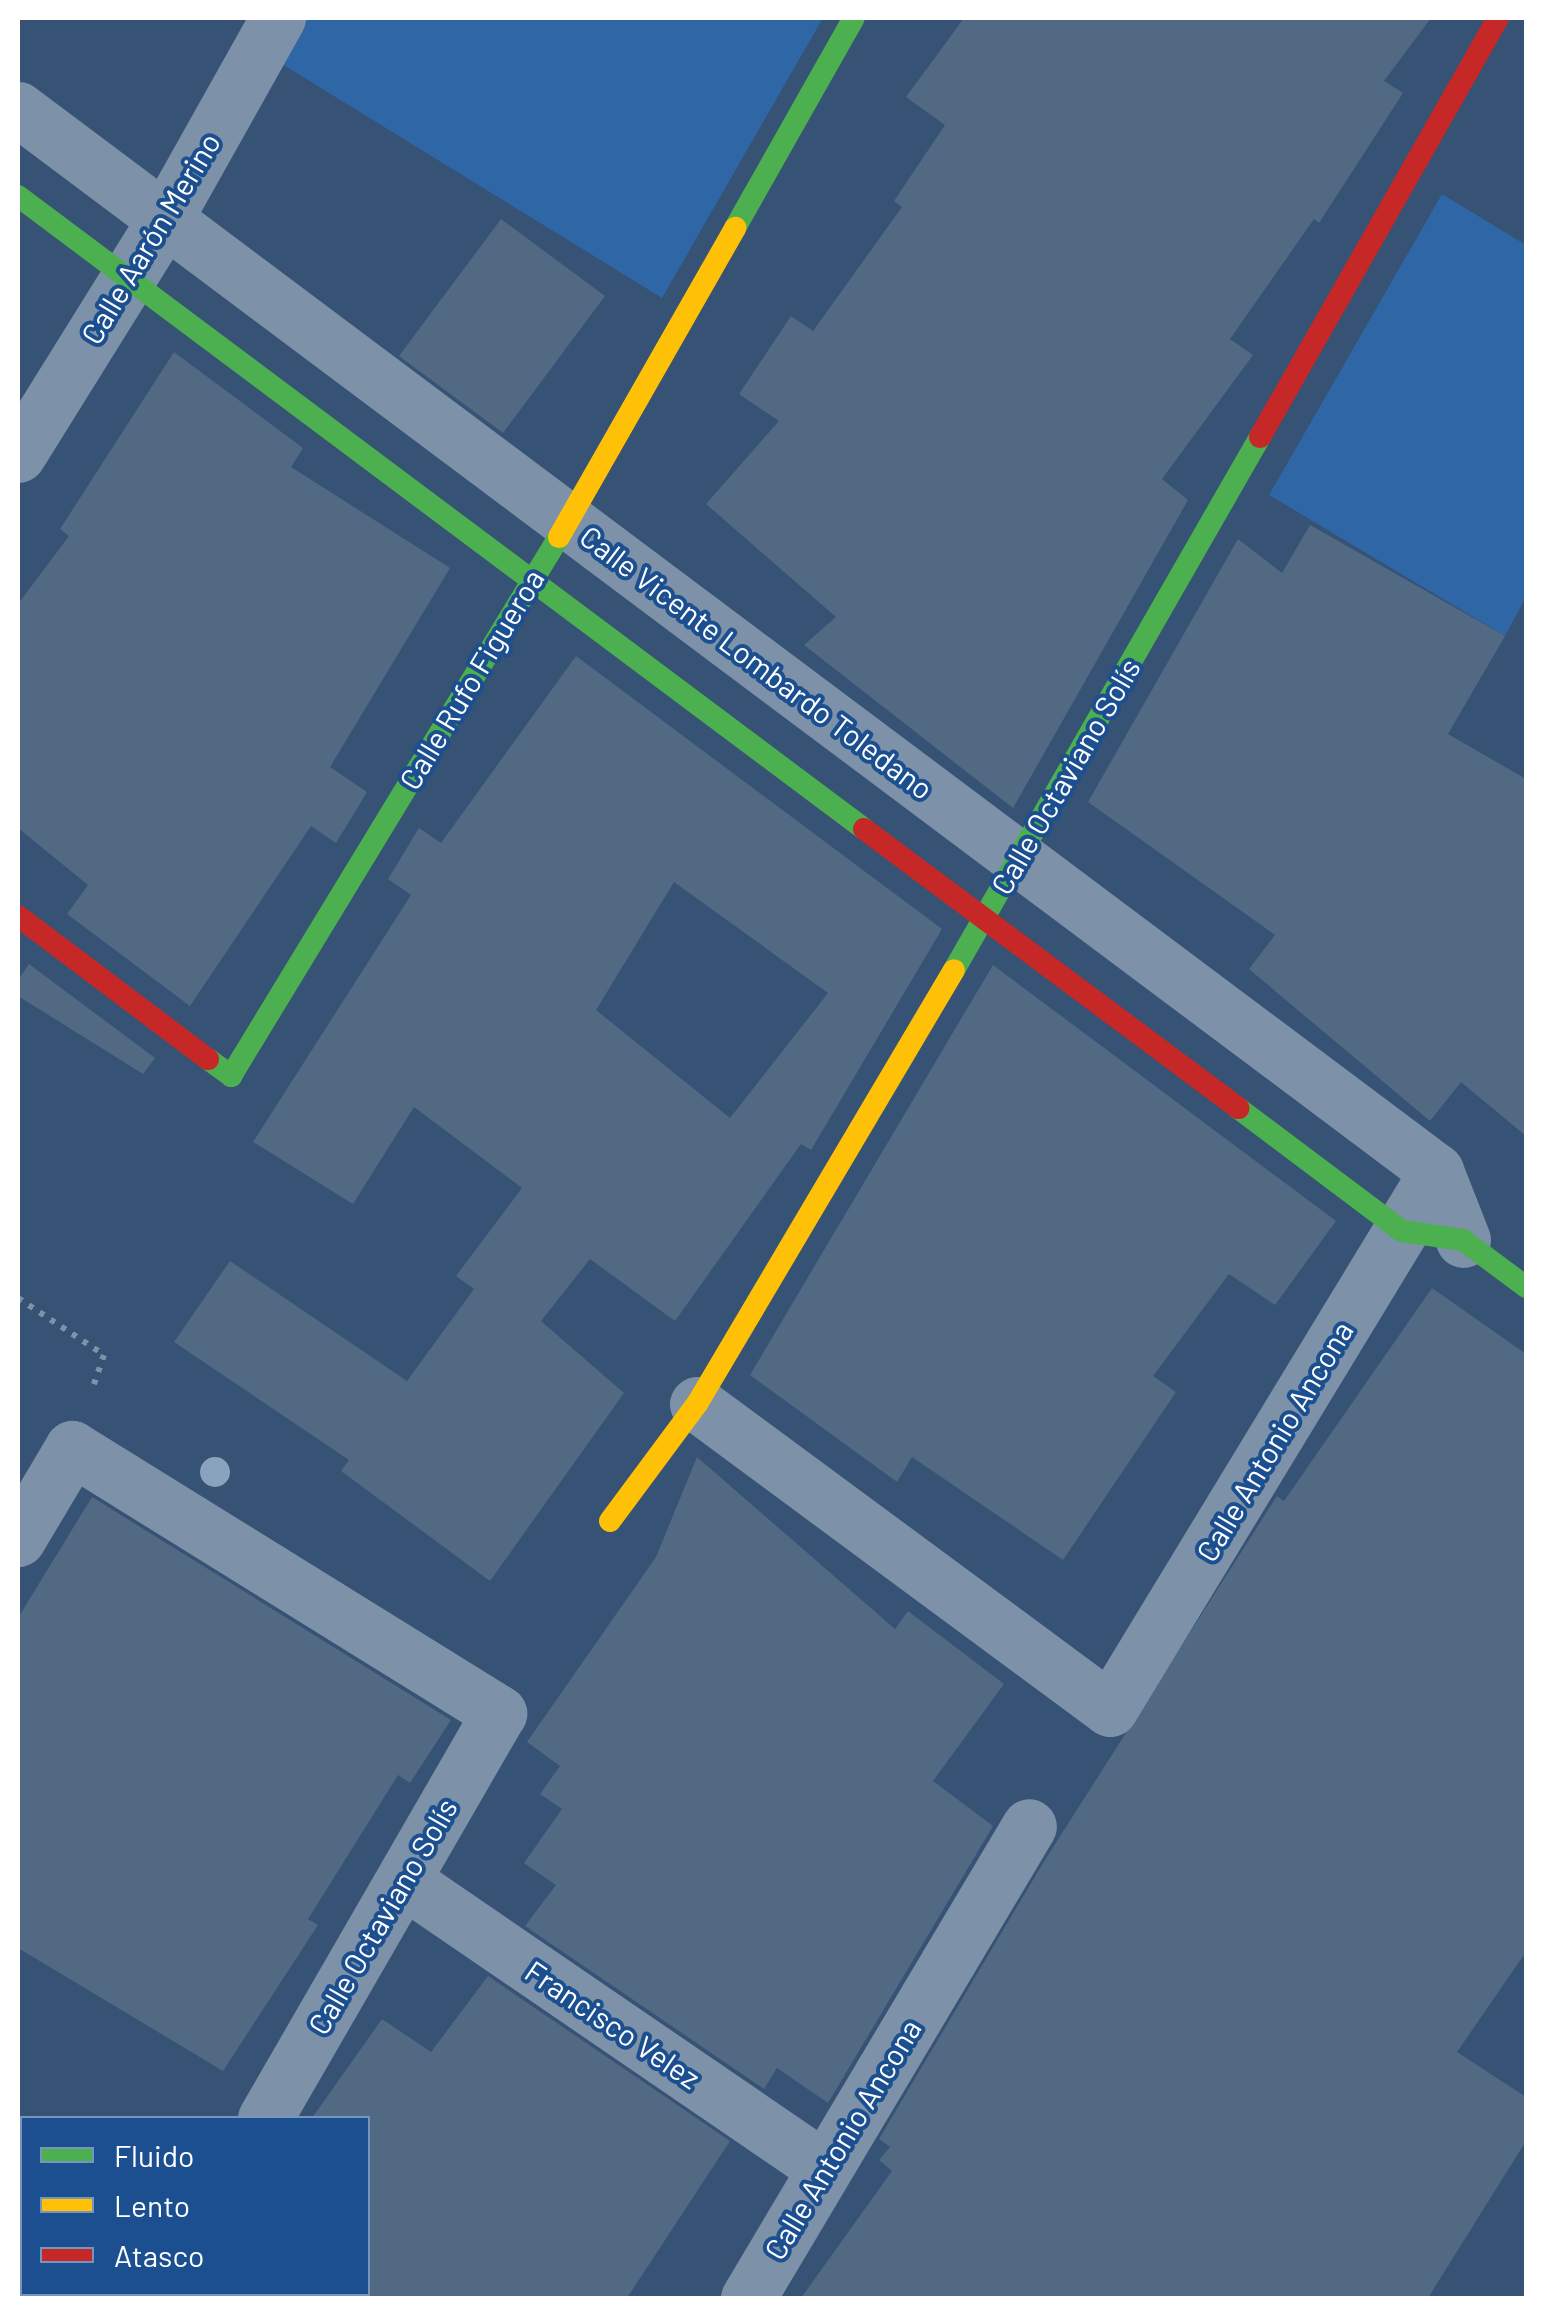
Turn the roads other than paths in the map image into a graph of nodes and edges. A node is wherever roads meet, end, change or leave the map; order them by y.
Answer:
1 (278, 18) edge
2 (854, 18) edge
3 (1498, 18) edge
4 (18, 108) edge
5 (18, 196) edge
6 (165, 219) junction
7 (126, 277) junction
8 (18, 455) edge
9 (568, 521) junction
10 (531, 579) junction
11 (1020, 859) junction
12 (18, 916) edge
13 (982, 916) junction
14 (1436, 1171) junction
15 (1402, 1231) junction
16 (1463, 1240) junction
17 (1526, 1288) edge
18 (697, 1404) junction
19 (610, 1521) dead end
20 (18, 1539) edge
21 (1029, 1826) dead end
22 (403, 1880) junction
23 (267, 2116) edge
24 (824, 2168) junction
25 (748, 2298) edge

1 - 6 street, Calle Aarón Merino
2 - 9 street, Calle Rufo Figueroa
3 - 11 street, Calle Octaviano Solís
4 - 6 street, Calle Vicente Lombardo Toledano
5 - 7 street
6 - 7 street, Calle Aarón Merino
6 - 9 street, Calle Vicente Lombardo Toledano
7 - 8 street, Calle Aarón Merino
7 - 10 street
9 - 10 street, Calle Rufo Figueroa
9 - 11 street, Calle Vicente Lombardo Toledano
10 - 12 street, Calle Rufo Figueroa
10 - 13 street
11 - 13 street, Calle Octaviano Solís
11 - 14 street, Calle Vicente Lombardo Toledano
13 - 15 street
13 - 18 street, Calle Octaviano Solís
14 - 15 street, Calle Antonio Ancona
14 - 16 street
15 - 16 street
15 - 18 street, Calle Antonio Ancona
16 - 17 street
18 - 19 street, Calle Octaviano Solís
20 - 22 street, Calle Octaviano Solís
21 - 24 street, Calle Antonio Ancona
22 - 23 street, Calle Octaviano Solís
22 - 24 street, Francisco Velez
24 - 25 street, Calle Antonio Ancona

